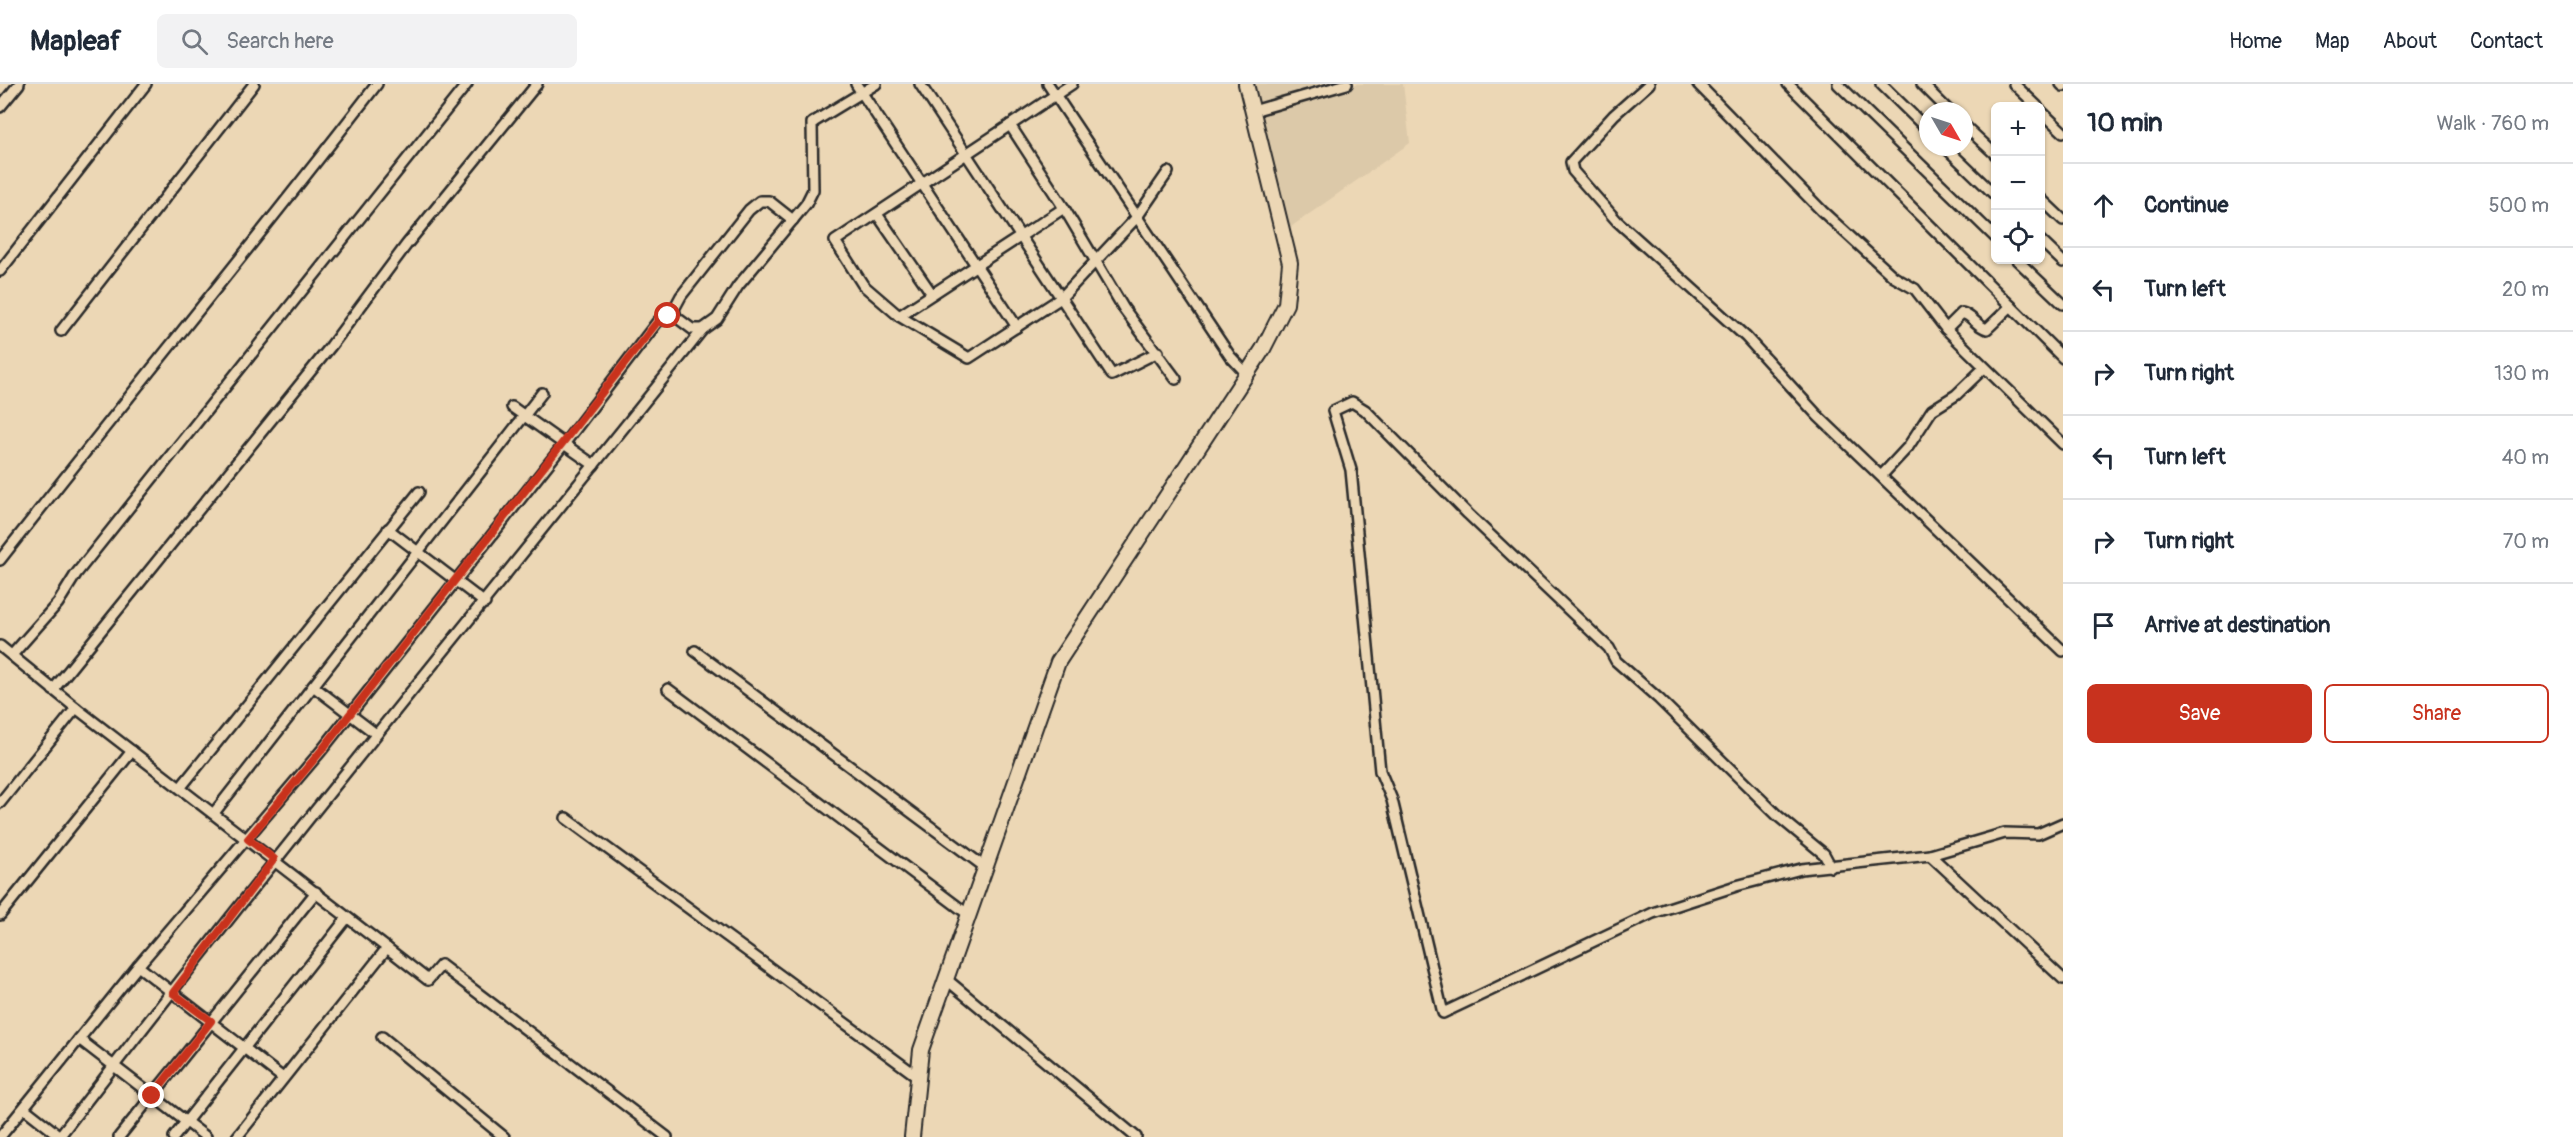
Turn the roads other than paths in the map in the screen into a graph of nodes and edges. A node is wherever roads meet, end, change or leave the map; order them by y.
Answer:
1 (19, 84) edge
2 (146, 84) edge
3 (254, 84) edge
4 (377, 84) edge
5 (467, 84) edge
6 (537, 84) edge
7 (856, 84) edge
8 (876, 84) edge
9 (920, 84) edge
10 (1048, 84) edge
11 (1072, 84) edge
12 (1246, 84) edge
13 (1347, 84) edge
14 (1649, 84) edge
15 (1698, 84) edge
16 (1838, 84) edge
17 (1881, 84) edge
18 (1922, 84) edge
19 (2014, 84) edge
20 (1793, 86) edge
21 (862, 93) junction
22 (1055, 95) junction
23 (1940, 102) edge
24 (2033, 102) edge
25 (0, 107) edge
26 (1253, 111) junction
27 (2045, 115) edge
28 (1919, 121) edge
29 (1010, 125) junction
30 (2063, 132) edge
31 (1973, 134) edge
32 (1991, 151) edge
33 (966, 154) junction
34 (1954, 156) edge
35 (1168, 171) dead end
36 (922, 184) junction
37 (1991, 192) edge
38 (2045, 203) edge
39 (1064, 208) junction
40 (877, 214) junction
41 (1137, 217) junction
42 (793, 220) junction
43 (2063, 220) edge
44 (1991, 234) edge
45 (1020, 236) junction
46 (2045, 245) edge
47 (1096, 262) junction
48 (2063, 262) edge
49 (2021, 264) edge
50 (976, 265) junction
51 (0, 271) edge
52 (932, 294) junction
53 (1061, 298) junction
54 (2063, 304) edge
55 (2011, 306) junction
56 (899, 316) junction
57 (675, 317) junction
58 (1017, 327) junction
59 (703, 329) junction
60 (1946, 329) junction
61 (61, 331) dead end
62 (1158, 352) junction
63 (2061, 352) edge
64 (1984, 368) junction
65 (1247, 374) junction
66 (1176, 379) dead end
67 (542, 393) dead end
68 (512, 407) dead end
69 (524, 416) junction
70 (564, 444) junction
71 (2063, 444) edge
72 (594, 465) junction
73 (1882, 475) junction
74 (419, 492) dead end
75 (388, 529) junction
76 (418, 551) junction
77 (0, 560) edge
78 (456, 581) junction
79 (485, 603) junction
80 (0, 646) edge
81 (695, 651) dead end
82 (2063, 651) edge
83 (12, 655) junction
84 (313, 686) junction
85 (668, 689) dead end
86 (53, 690) junction
87 (76, 708) junction
88 (350, 713) junction
89 (376, 734) junction
90 (132, 751) junction
91 (181, 787) junction
92 (0, 803) edge
93 (214, 813) junction
94 (566, 818) dead end
95 (2063, 823) edge
96 (248, 839) junction
97 (1930, 855) junction
98 (274, 859) junction
99 (1831, 867) junction
100 (986, 868) junction
101 (316, 892) junction
102 (0, 915) edge
103 (969, 915) junction
104 (347, 918) junction
105 (387, 948) junction
106 (138, 966) junction
107 (946, 979) junction
108 (2063, 980) edge
109 (173, 993) junction
110 (211, 1021) junction
111 (382, 1037) dead end
112 (79, 1039) junction
113 (244, 1047) junction
114 (113, 1066) junction
115 (917, 1076) junction
116 (284, 1078) junction
117 (152, 1096) junction
118 (24, 1108) junction
119 (186, 1122) junction
120 (0, 1137) edge
121 (60, 1137) edge
122 (119, 1137) edge
123 (174, 1137) edge
124 (206, 1137) edge
125 (237, 1137) edge
126 (504, 1137) edge
127 (667, 1137) edge
128 (912, 1137) edge
129 (1136, 1137) edge

1 - 25 street
2 - 51 street
3 - 61 street
4 - 77 street
5 - 83 street
6 - 86 street
7 - 21 street
8 - 21 street
9 - 33 street
10 - 22 street
11 - 22 street
12 - 26 main road
13 - 26 street
14 - 73 street
15 - 60 street
16 - 44 street
17 - 28 street
18 - 23 street
19 - 24 street
20 - 55 street
21 - 36 street
21 - 42 street
22 - 29 street
22 - 41 street
26 - 65 main road
27 - 30 street
29 - 33 street
29 - 39 street
31 - 32 street
33 - 36 street
33 - 45 street
34 - 37 street
35 - 41 street
36 - 40 street
36 - 50 street
38 - 43 street
39 - 45 street
39 - 47 street
40 - 52 street
40 - 56 street
41 - 47 street
41 - 65 street
42 - 57 street
42 - 59 street
45 - 50 street
45 - 53 street
46 - 48 street
47 - 53 street
47 - 62 street
49 - 54 street
50 - 52 street
50 - 58 street
52 - 56 street
53 - 58 street
53 - 62 street
55 - 60 street
55 - 63 street
56 - 58 street
57 - 59 street
57 - 70 street
59 - 72 street
60 - 64 street
62 - 66 street
64 - 71 street
64 - 73 street
65 - 100 main road
67 - 69 street
68 - 69 street
69 - 70 street
69 - 76 street
70 - 72 street
70 - 78 street
72 - 79 street
73 - 82 street
74 - 75 street
75 - 76 street
75 - 91 street
76 - 78 street
76 - 84 street
78 - 79 street
78 - 88 street
79 - 89 street
80 - 83 street
81 - 100 street
83 - 86 street
84 - 88 street
84 - 93 street
85 - 103 street
86 - 87 street
87 - 90 street
87 - 92 street
88 - 89 street
88 - 96 street
89 - 98 street
90 - 91 street
90 - 102 street
91 - 93 street
93 - 96 street
94 - 115 street
95 - 97 street
96 - 98 street
96 - 106 street
97 - 99 street
97 - 108 street
98 - 101 street
98 - 109 street
99 - 99 street
100 - 103 main road
101 - 104 street
101 - 110 street
103 - 107 main road
104 - 105 street
104 - 113 street
105 - 116 street
105 - 127 street
106 - 109 street
106 - 112 street
107 - 115 main road
107 - 129 street
109 - 110 street
109 - 114 street
110 - 113 street
110 - 117 street
111 - 126 street
112 - 114 street
112 - 118 street
113 - 116 street
113 - 119 street
114 - 117 street
114 - 121 street
115 - 128 main road
116 - 125 street
117 - 119 street
117 - 122 street
118 - 120 street
118 - 121 street
119 - 123 street
119 - 124 street

